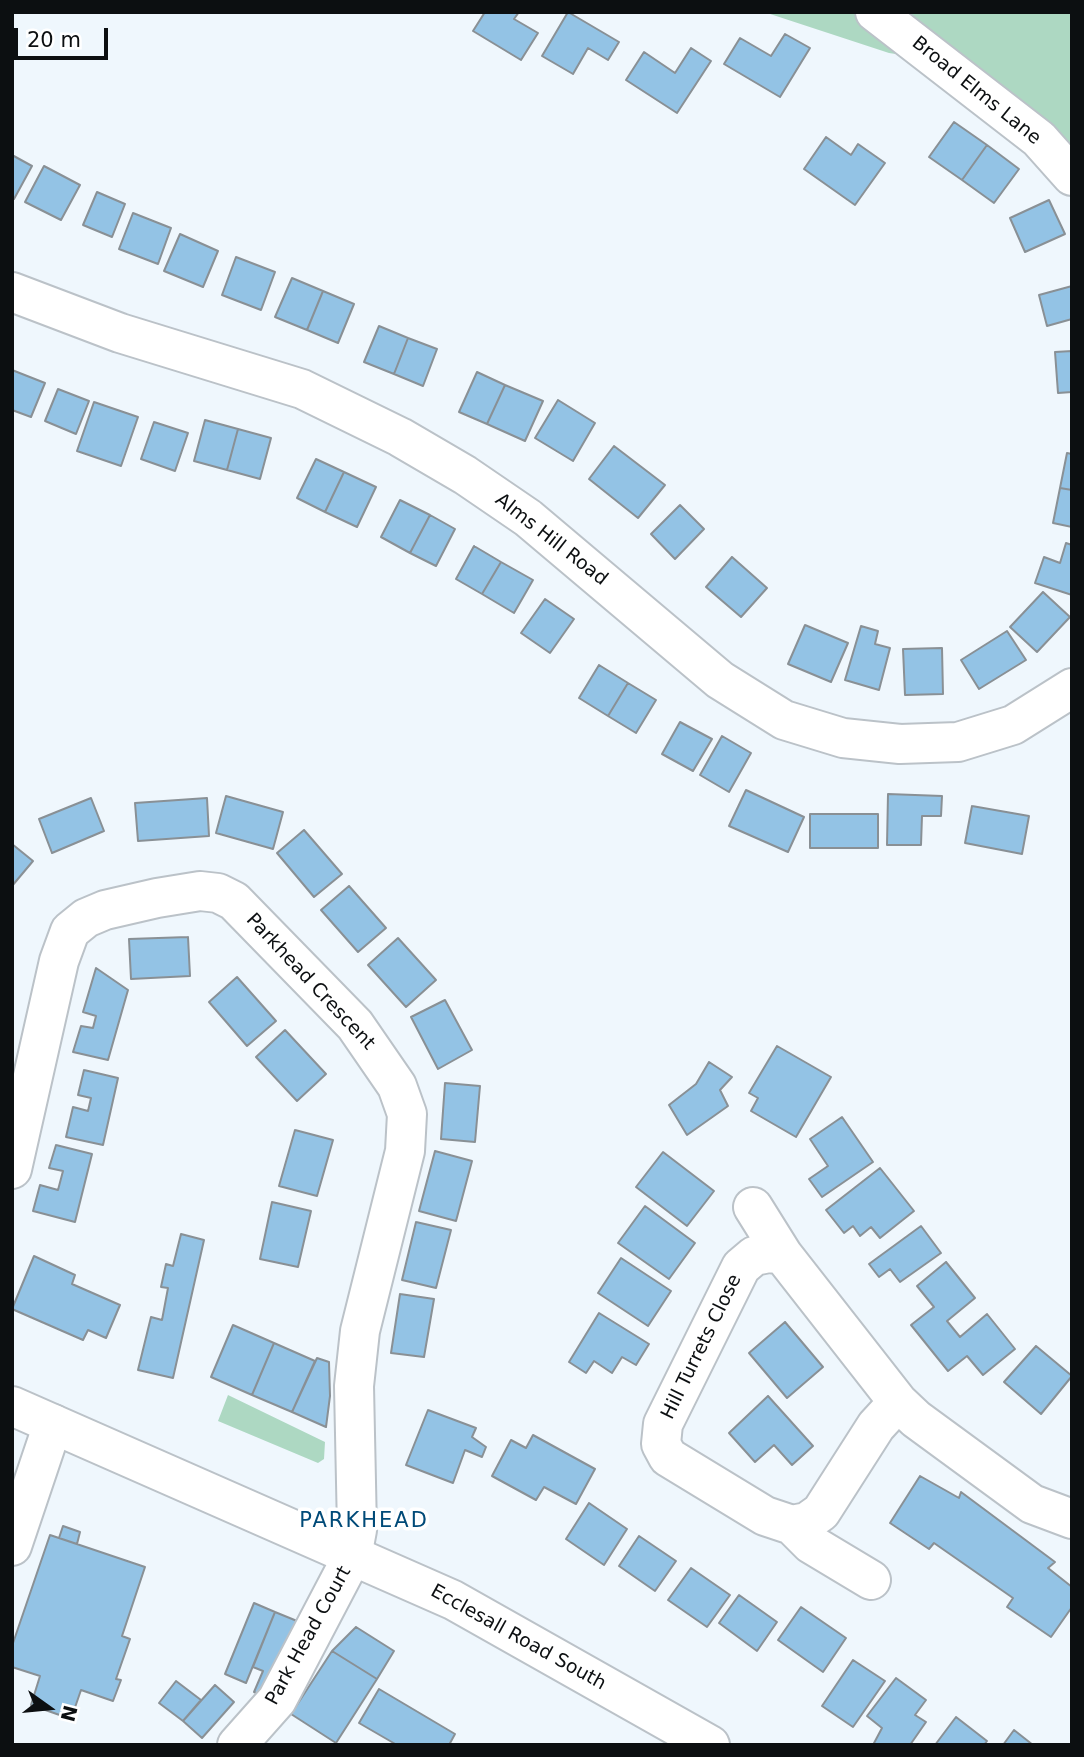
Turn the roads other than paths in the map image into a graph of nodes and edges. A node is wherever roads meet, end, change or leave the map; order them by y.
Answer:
1 (875, 12) edge
2 (1072, 176) edge
3 (12, 292) edge
4 (1072, 688) edge
5 (12, 1169) edge
6 (753, 1207) dead end
7 (783, 1255) junction
8 (898, 1402) junction
9 (12, 1406) edge
10 (53, 1424) junction
11 (1072, 1518) edge
12 (792, 1525) junction
13 (12, 1546) edge
14 (352, 1557) junction
15 (871, 1580) dead end
16 (237, 1745) edge
17 (710, 1745) edge

1 - 2 street, Broad Elms Lane
3 - 4 street, Alms Hill Road
5 - 14 street, Parkhead Crescent
6 - 7 street
7 - 8 street
7 - 12 street, Hill Turrets Close
8 - 11 street
8 - 12 street
9 - 10 street, Ecclesall Road South
10 - 13 street
10 - 14 street, Ecclesall Road South
12 - 15 street
14 - 16 street, Park Head Court
14 - 17 street, Ecclesall Road South

